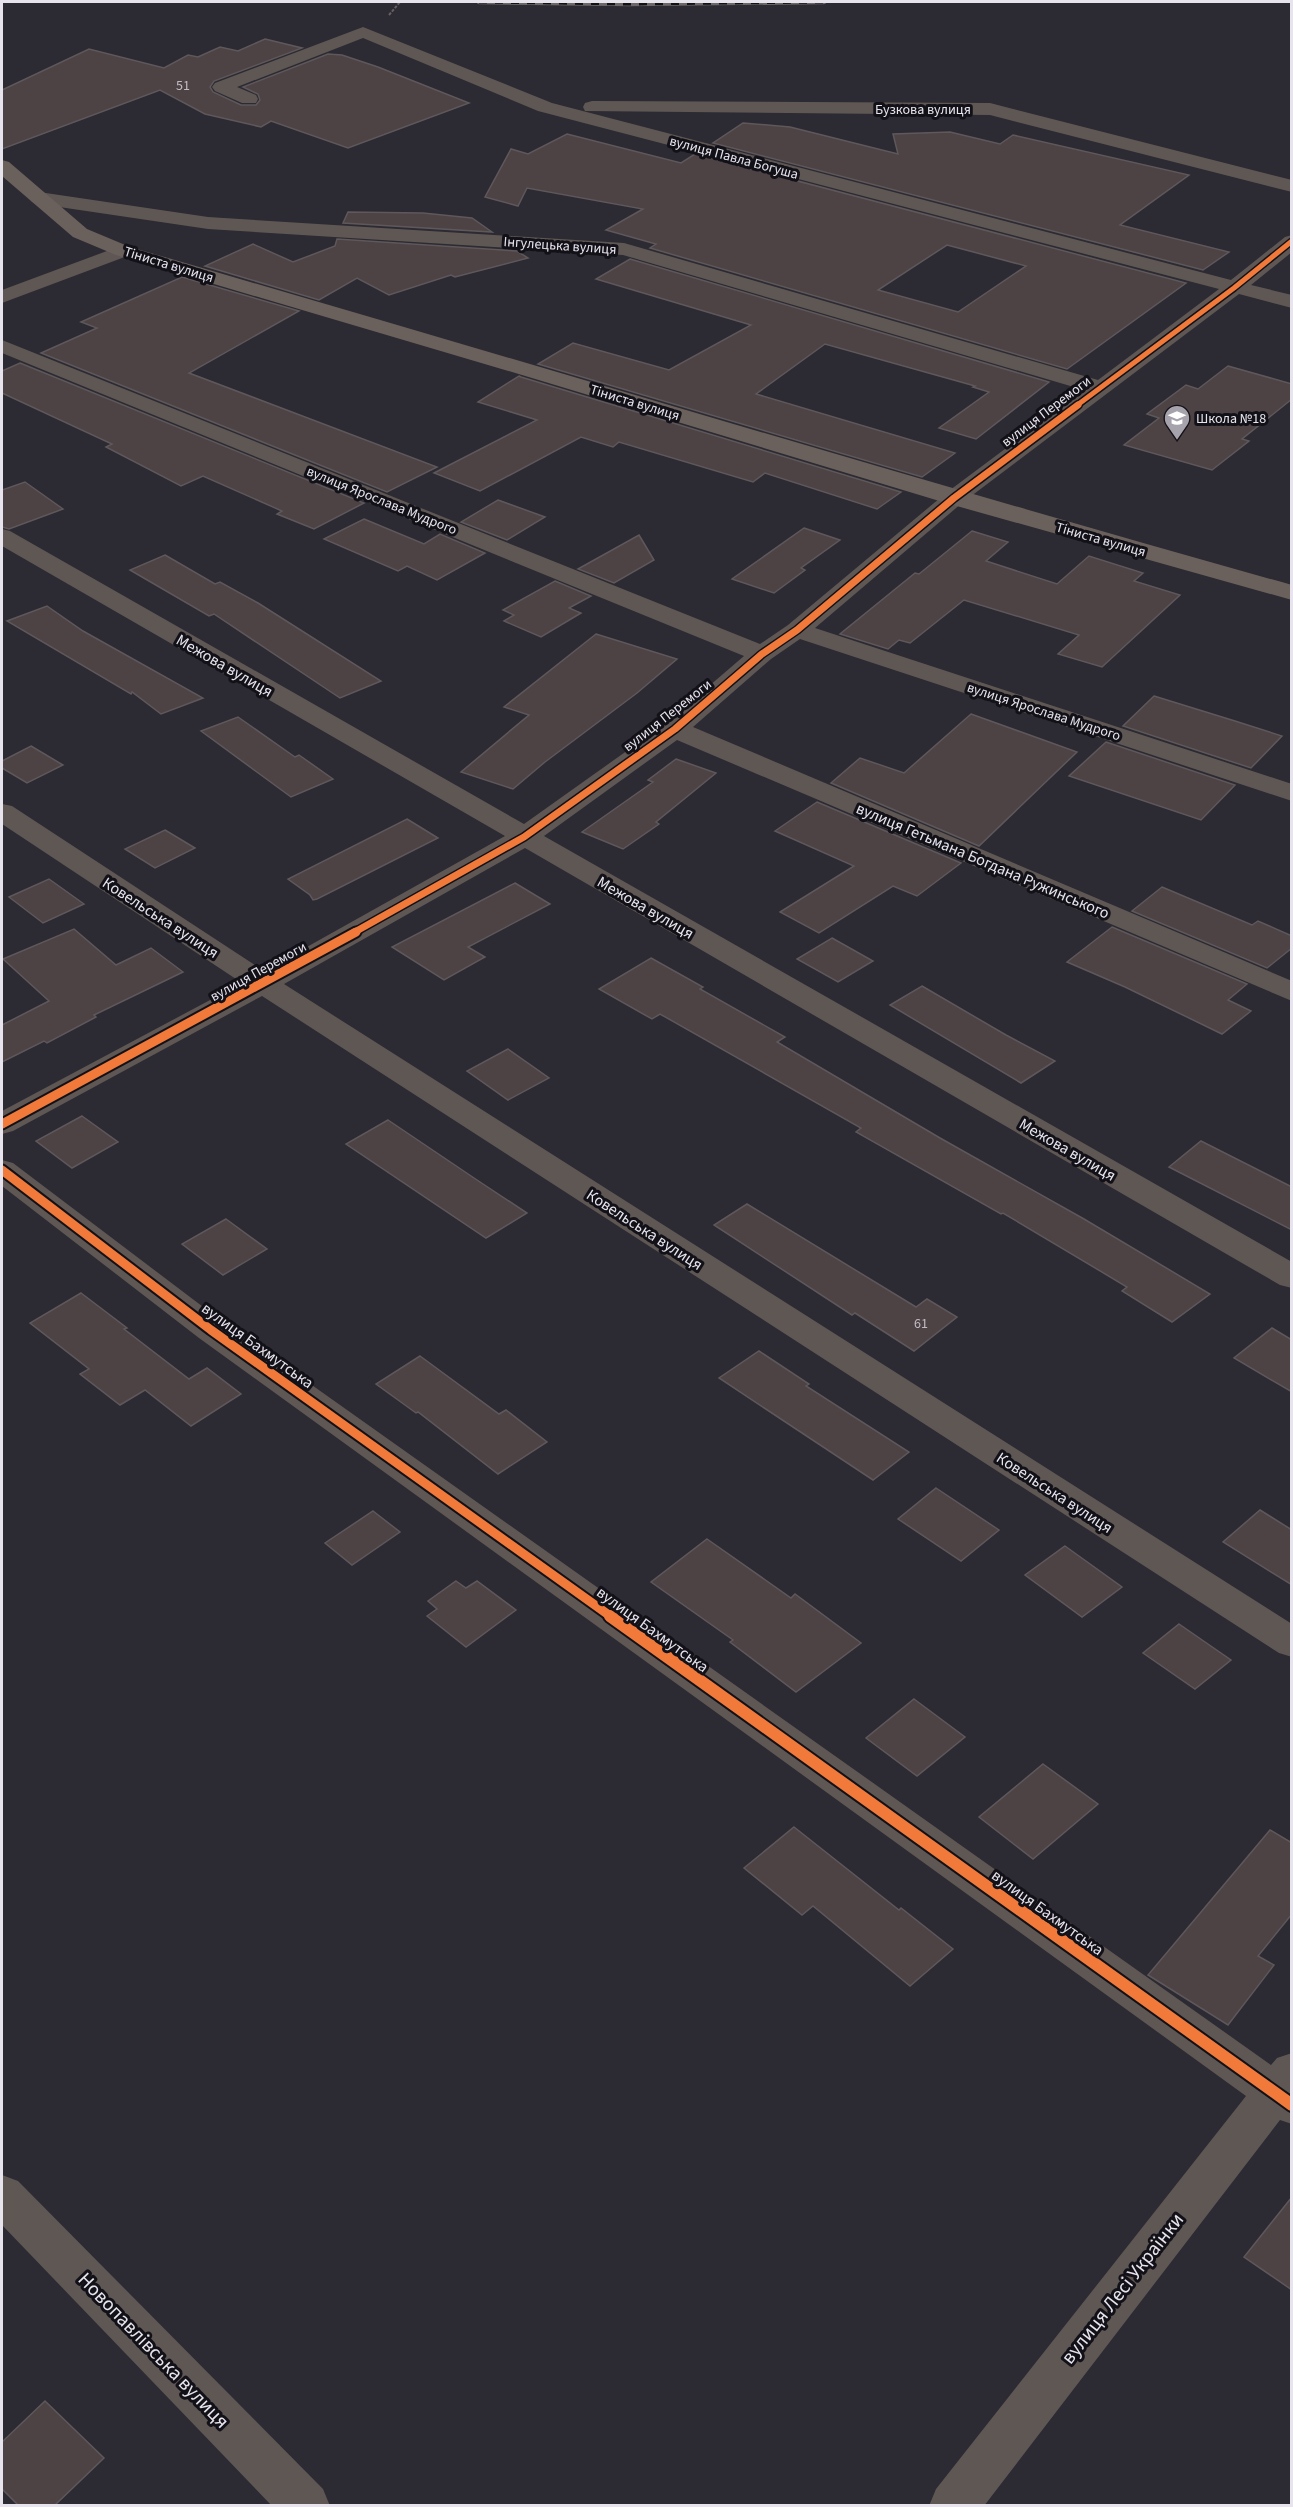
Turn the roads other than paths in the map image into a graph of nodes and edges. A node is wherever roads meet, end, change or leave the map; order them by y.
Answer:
1 (249, 99) dead end
2 (545, 107) junction
3 (2, 166) edge
4 (1292, 186) edge
5 (39, 198) junction
6 (1292, 241) edge
7 (123, 251) junction
8 (1234, 288) junction
9 (2, 297) edge
10 (1292, 302) edge
11 (2, 346) edge
12 (1099, 387) junction
13 (954, 498) junction
14 (2, 536) edge
15 (1292, 593) edge
16 (797, 630) junction
17 (762, 654) junction
18 (675, 729) junction
19 (1292, 793) edge
20 (2, 812) edge
21 (524, 837) junction
22 (263, 984) junction
23 (1292, 992) edge
24 (2, 1124) edge
25 (2, 1170) edge
26 (1292, 1277) edge
27 (1292, 1643) edge
28 (1286, 2090) edge
29 (2, 2195) edge
30 (306, 2505) edge
31 (953, 2505) edge

1 - 2 street, вулиця Павла Богуша
2 - 4 street, Бузкова вулиця
2 - 8 street, вулиця Павла Богуша
3 - 5 street, Тіниста вулиця
5 - 7 street, Тіниста вулиця
5 - 12 street, Інгулецька вулиця
6 - 8 street, вулиця Перемоги
7 - 9 street
7 - 13 street, Тіниста вулиця
8 - 10 street, вулиця Павла Богуша
8 - 12 street, вулиця Перемоги
11 - 17 street, вулиця Ярослава Мудрого
12 - 13 street, вулиця Перемоги
13 - 15 street, Тіниста вулиця
13 - 16 street, вулиця Перемоги
14 - 21 street, Межова вулиця
16 - 17 street, вулиця Перемоги
16 - 19 street, вулиця Ярослава Мудрого
17 - 18 street, вулиця Перемоги
18 - 21 street, вулиця Перемоги
18 - 23 street, вулиця Гетьмана Богдана Ружинського
20 - 22 street, Ковельська вулиця
21 - 22 street, вулиця Перемоги
21 - 26 street, Межова вулиця
22 - 24 street, вулиця Перемоги
22 - 27 street, Ковельська вулиця
25 - 28 street, вулиця Бахмутська
28 - 31 street, вулиця Лесі Українки
29 - 30 street, Новопавлівська вулиця

